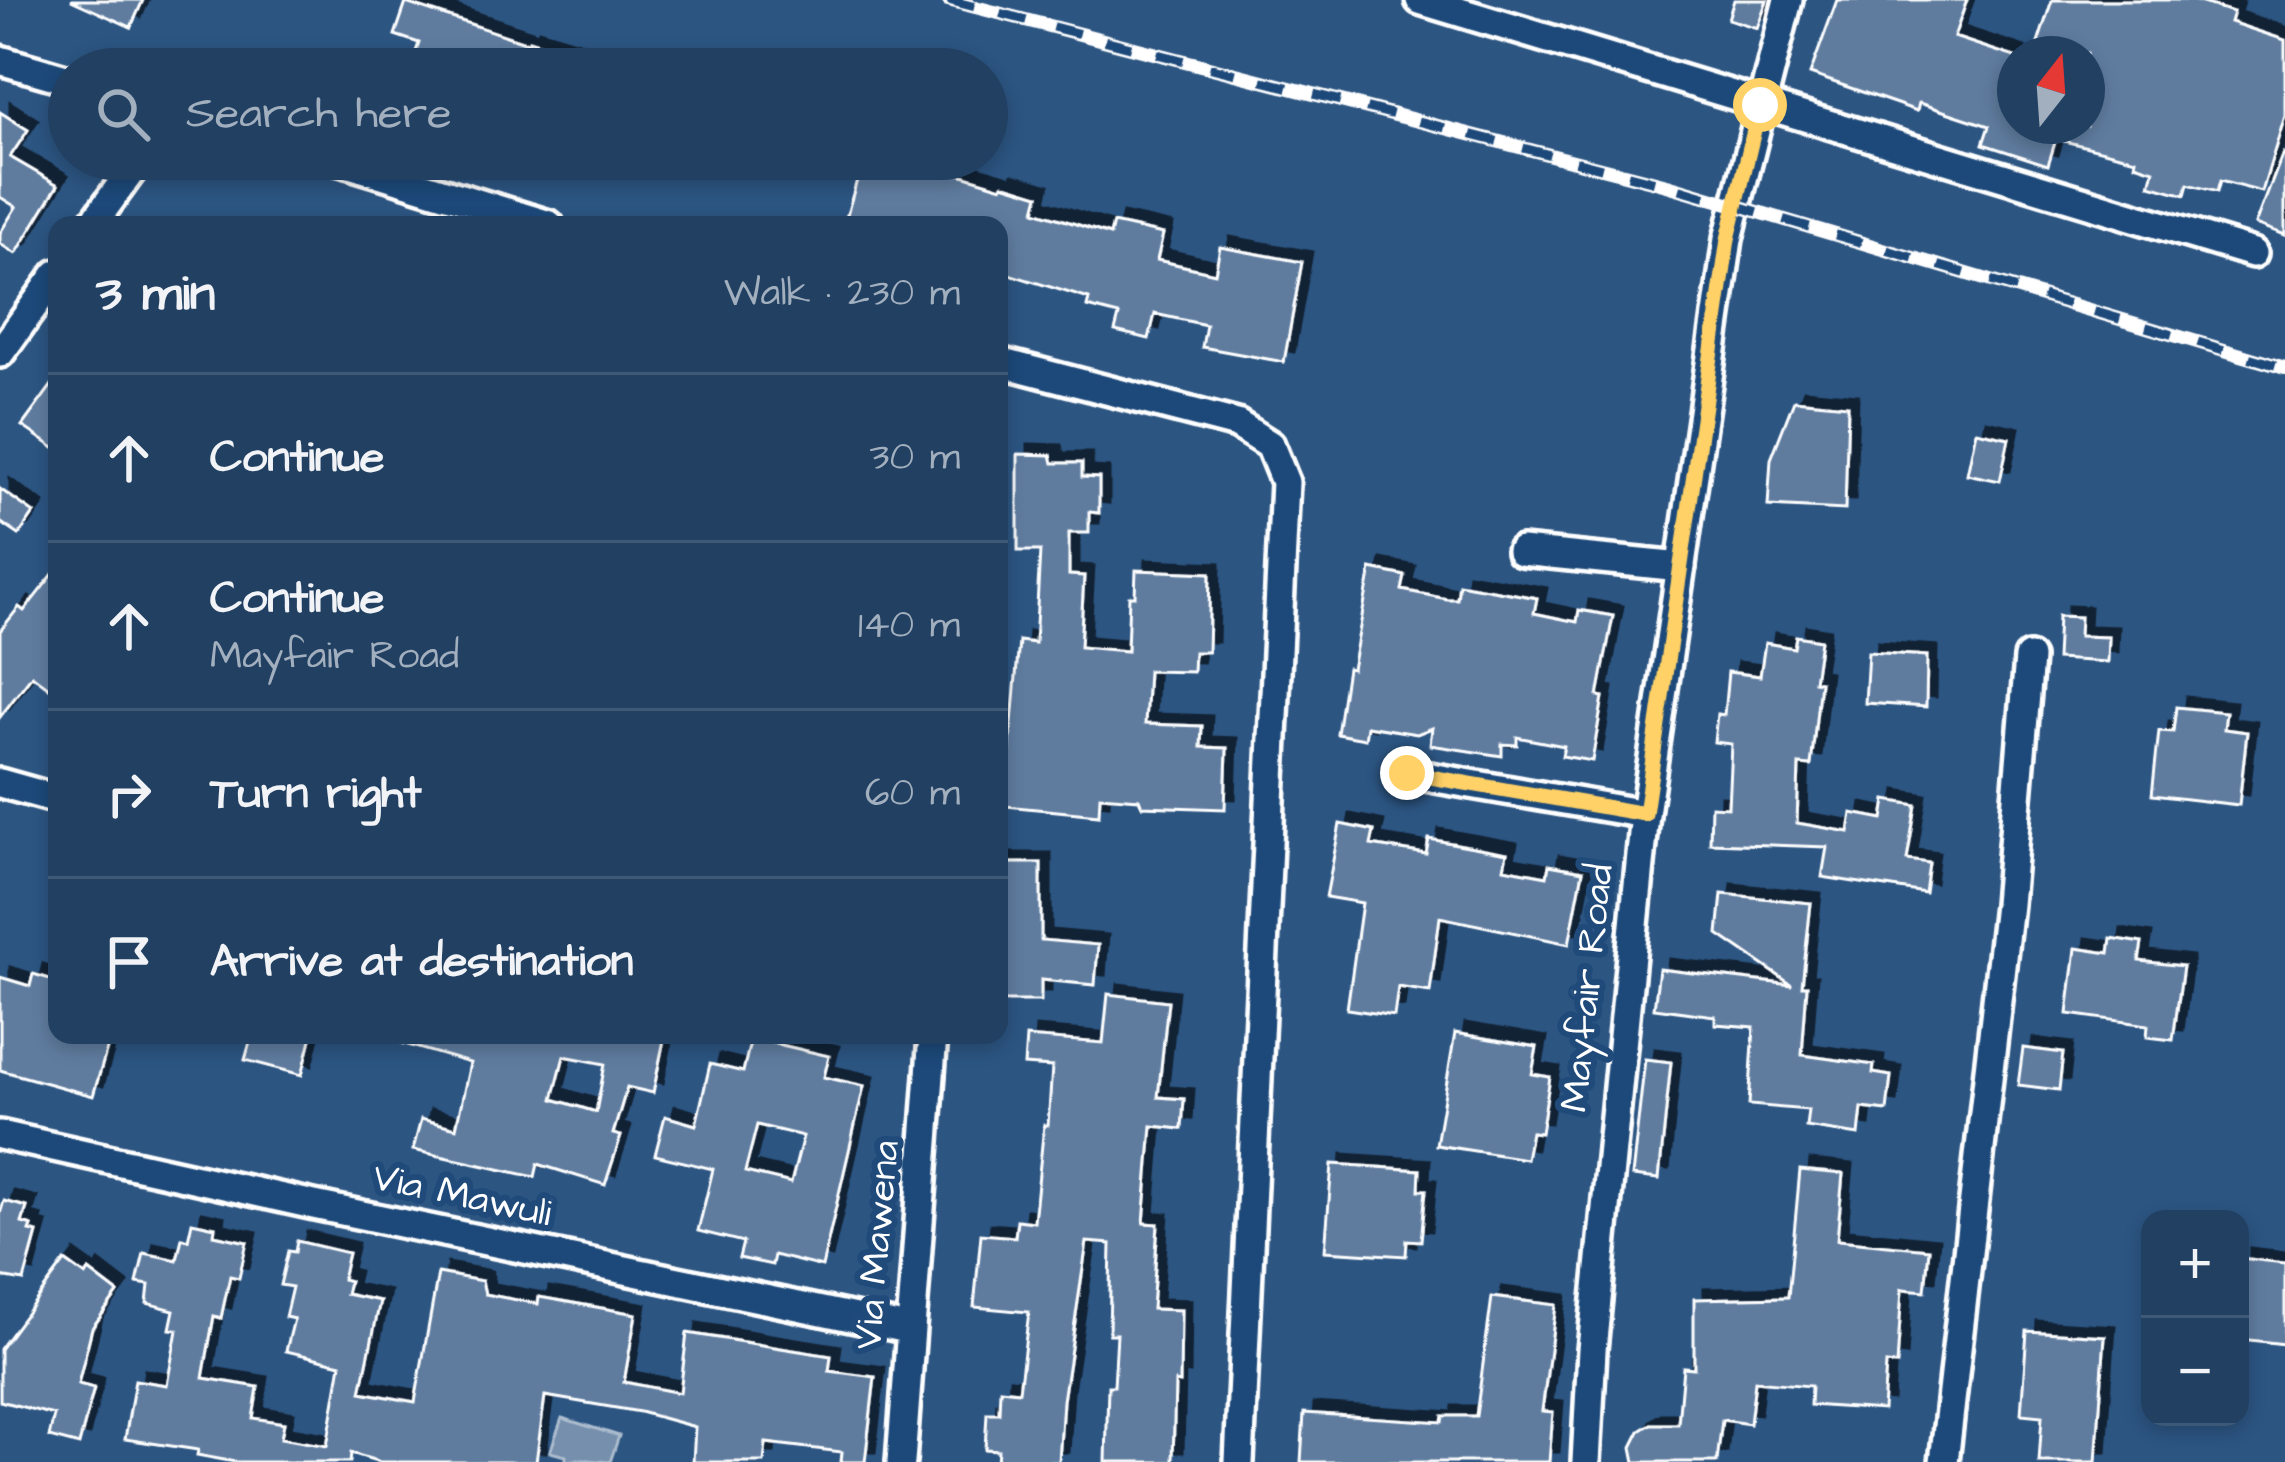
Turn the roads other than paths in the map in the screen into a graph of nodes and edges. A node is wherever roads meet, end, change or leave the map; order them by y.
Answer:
1 (1420, 0) edge
2 (1787, 0) edge
3 (0, 60) edge
4 (48, 74) edge
5 (1760, 105) junction
6 (125, 180) edge
7 (390, 180) edge
8 (99, 216) edge
9 (486, 216) edge
10 (2253, 253) dead end
11 (48, 286) edge
12 (0, 353) edge
13 (1008, 364) edge
14 (1521, 551) dead end
15 (1681, 567) junction
16 (2030, 658) dead end
17 (1407, 773) dead end
18 (0, 783) edge
19 (48, 796) edge
20 (1645, 814) junction
21 (932, 1044) edge
22 (0, 1135) edge
23 (908, 1329) junction
24 (901, 1462) edge
25 (1239, 1462) edge
26 (1586, 1462) edge
27 (1944, 1462) edge

1 - 5 street
2 - 5 street, Mayfair Road
3 - 4 street
5 - 10 street
5 - 15 street, Mayfair Road
6 - 8 street
7 - 9 street
11 - 12 street
13 - 25 street
14 - 15 street
15 - 20 street, Mayfair Road
16 - 27 street
17 - 20 street
18 - 19 street
20 - 26 street, Mayfair Road
21 - 23 street, Via Mawena
22 - 23 street, Via Mawuli
23 - 24 street, Via Mawena

